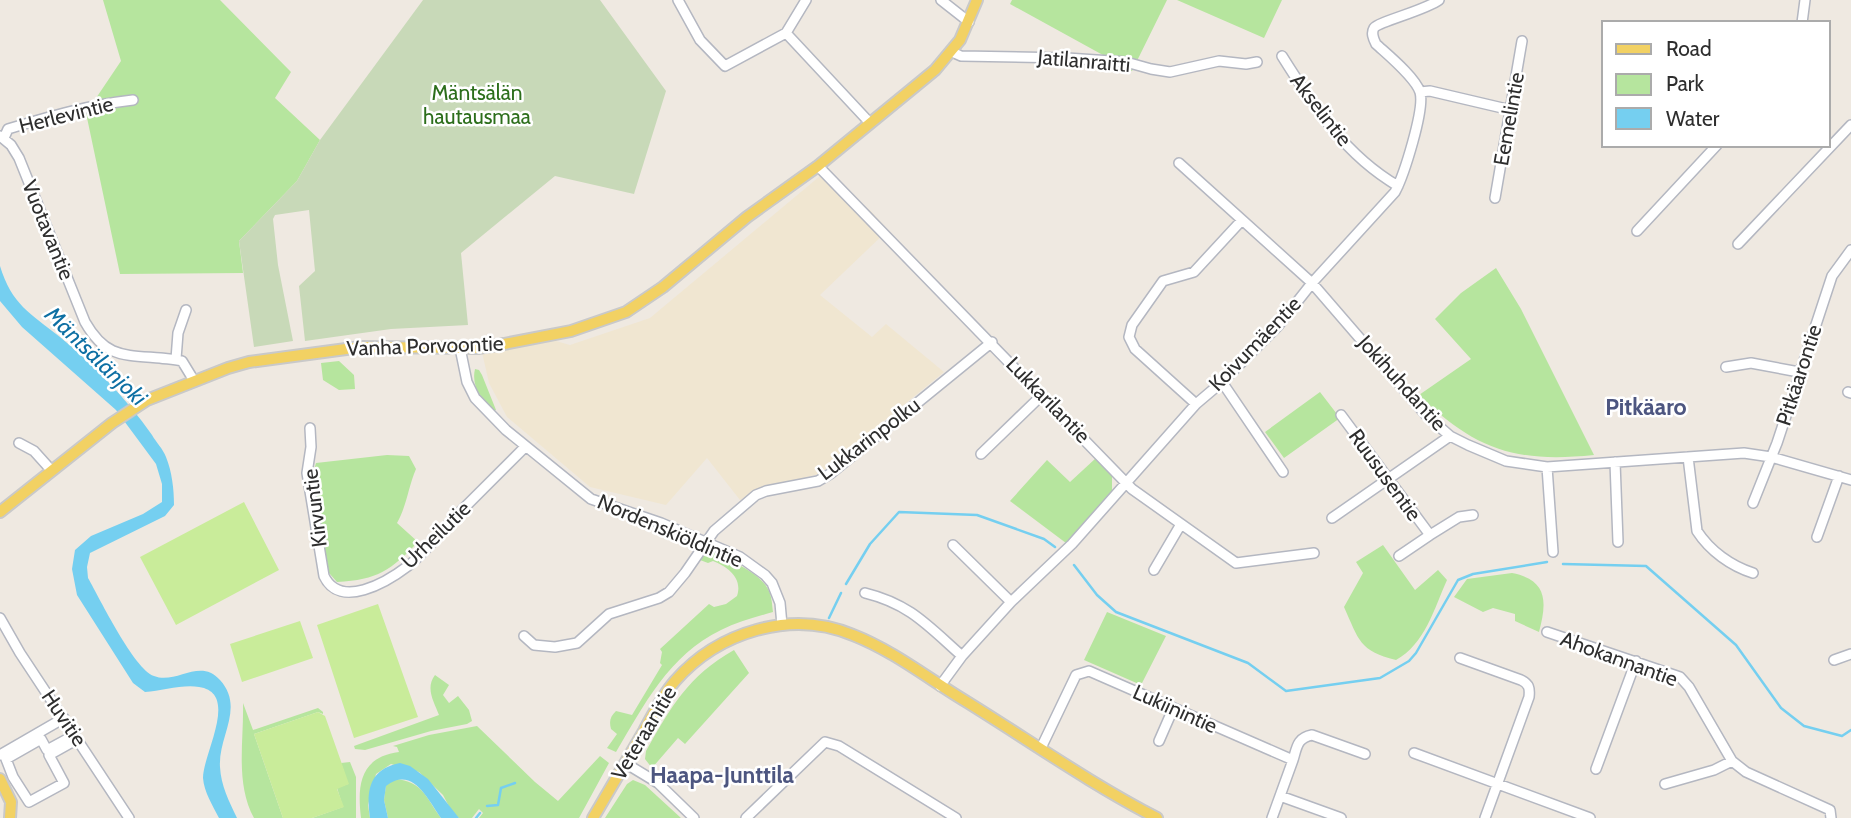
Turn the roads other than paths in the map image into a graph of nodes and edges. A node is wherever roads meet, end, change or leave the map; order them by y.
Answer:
1 (678, 0) edge
2 (806, 0) edge
3 (941, 0) edge
4 (977, 0) edge
5 (1438, 0) edge
6 (1805, 0) edge
7 (1802, 21) edge
8 (969, 22) junction
9 (786, 33) junction
10 (1522, 41) dead end
11 (952, 52) junction
12 (1282, 56) dead end
13 (1257, 62) dead end
14 (1420, 92) junction
15 (133, 100) dead end
16 (1511, 110) junction
17 (870, 123) junction
18 (1851, 125) edge
19 (2, 137) edge
20 (1715, 147) edge
21 (1179, 163) dead end
22 (818, 166) junction
23 (1398, 186) junction
24 (1495, 198) dead end
25 (1242, 220) junction
26 (1637, 231) dead end
27 (1738, 244) dead end
28 (1851, 250) edge
29 (1312, 283) junction
30 (186, 310) dead end
31 (992, 342) junction
32 (460, 348) junction
33 (176, 359) junction
34 (1726, 367) dead end
35 (1799, 372) junction
36 (193, 379) junction
37 (1222, 382) junction
38 (1042, 395) junction
39 (1196, 404) junction
40 (1341, 415) dead end
41 (310, 428) dead end
42 (1450, 436) junction
43 (19, 443) dead end
44 (526, 447) junction
45 (981, 454) dead end
46 (1688, 457) junction
47 (1771, 457) junction
48 (1615, 462) junction
49 (1547, 467) junction
50 (52, 471) junction
51 (1283, 472) dead end
52 (1839, 476) junction
53 (1388, 480) junction
54 (1851, 480) edge
55 (1127, 484) junction
56 (1753, 503) dead end
57 (0, 512) edge
58 (1473, 515) dead end
59 (1332, 517) dead end
60 (1181, 524) junction
61 (1430, 535) junction
62 (1817, 537) dead end
63 (706, 542) junction
64 (1618, 542) dead end
65 (953, 545) dead end
66 (1553, 552) dead end
67 (1314, 553) dead end
68 (1399, 556) dead end
69 (1154, 570) dead end
70 (1753, 573) dead end
71 (331, 587) joint
72 (865, 593) dead end
73 (1011, 602) junction
74 (0, 618) edge
75 (782, 625) junction
76 (1547, 632) dead end
77 (524, 636) dead end
78 (1851, 654) edge
79 (962, 656) junction
80 (1460, 658) dead end
81 (1834, 660) dead end
82 (1636, 661) junction
83 (940, 686) junction
84 (1173, 709) junction
85 (64, 718) junction
86 (1159, 741) dead end
87 (1041, 748) junction
88 (1414, 753) dead end
89 (1365, 754) dead end
90 (0, 755) edge
91 (1293, 760) junction
92 (1732, 761) junction
93 (625, 763) junction
94 (1596, 769) dead end
95 (13, 773) joint
96 (0, 779) edge
97 (1498, 784) junction
98 (1665, 784) dead end
99 (1280, 796) junction
100 (1154, 817) edge
101 (10, 818) edge
102 (130, 818) edge
103 (593, 818) edge
104 (694, 818) edge
105 (746, 818) edge
106 (956, 818) edge
107 (1272, 818) edge
108 (1341, 818) edge
109 (1485, 818) edge
110 (1590, 818) edge
111 (1831, 818) edge

1 - 9 street
2 - 9 street
3 - 8 street
4 - 8 main road, Vanha Porvoontie
5 - 14 street
6 - 7 street
8 - 11 main road, Vanha Porvoontie
9 - 17 street
10 - 16 street, Eemelintie
11 - 13 street, Jatilanraitti
11 - 17 main road, Vanha Porvoontie
12 - 23 street, Akselintie
14 - 16 street
14 - 23 street, Koivumäentie
15 - 19 street, Herlevintie
16 - 24 street, Eemelintie
17 - 22 main road, Vanha Porvoontie
18 - 27 street
19 - 33 street, Vuotavantie
20 - 26 street
21 - 25 street, Jokihuhdantie
22 - 31 street, Lukkarilantie
22 - 32 main road, Vanha Porvoontie
23 - 29 street, Koivumäentie
25 - 29 street, Jokihuhdantie
25 - 39 street
28 - 35 street, Pitkäarontie
29 - 37 street, Koivumäentie
29 - 42 street, Jokihuhdantie
30 - 33 street
31 - 38 street, Lukkarilantie
31 - 63 street, Lukkarinpolku
32 - 36 main road, Vanha Porvoontie
32 - 44 street, Nordenskiöldintie
33 - 36 street
34 - 35 street
35 - 47 street, Pitkäarontie
36 - 50 main road, Vanha Porvoontie
37 - 39 street, Koivumäentie
37 - 51 street
38 - 45 street
38 - 55 street, Lukkarilantie
39 - 55 street, Koivumäentie
40 - 53 street, Ruususentie
41 - 71 street, Kirvuntie
42 - 49 street, Jokihuhdantie
42 - 53 street
43 - 50 street
44 - 63 street, Nordenskiöldintie
44 - 71 street, Urheilutie
46 - 47 street, Jokihuhdantie
46 - 48 street, Jokihuhdantie
46 - 70 street
47 - 52 street, Jokihuhdantie
47 - 56 street, Pitkäarontie
48 - 49 street, Jokihuhdantie
48 - 64 street
49 - 66 street
50 - 57 main road, Vanha Porvoontie
52 - 54 street, Jokihuhdantie
52 - 62 street
53 - 59 street
53 - 61 street, Ruususentie
55 - 60 street, Lukkarilantie
55 - 73 street, Koivumäentie
58 - 61 street, Ruususentie
60 - 67 street, Lukkarilantie
60 - 69 street
61 - 68 street, Ruususentie
63 - 75 street, Nordenskiöldintie
63 - 77 street, Lukkarinpolku
65 - 73 street
72 - 79 street
73 - 79 street, Koivumäentie
74 - 85 street, Huvitie
75 - 83 main road
75 - 93 main road, Veteraanitie
76 - 82 street, Ahokannantie
78 - 81 street
79 - 83 street, Koivumäentie
80 - 97 street
82 - 92 street, Ahokannantie
82 - 94 street
83 - 87 main road
84 - 86 street
84 - 87 street, Lukiinintie
84 - 91 street, Lukiinintie
85 - 90 street
85 - 102 street, Huvitie
87 - 100 main road
88 - 97 street
89 - 91 street
91 - 99 street
92 - 98 street
92 - 111 street, Ahokannantie
93 - 103 main road, Veteraanitie
93 - 104 street
95 - 95 street
96 - 101 main road
97 - 109 street
97 - 110 street
99 - 107 street
99 - 108 street
105 - 106 street

